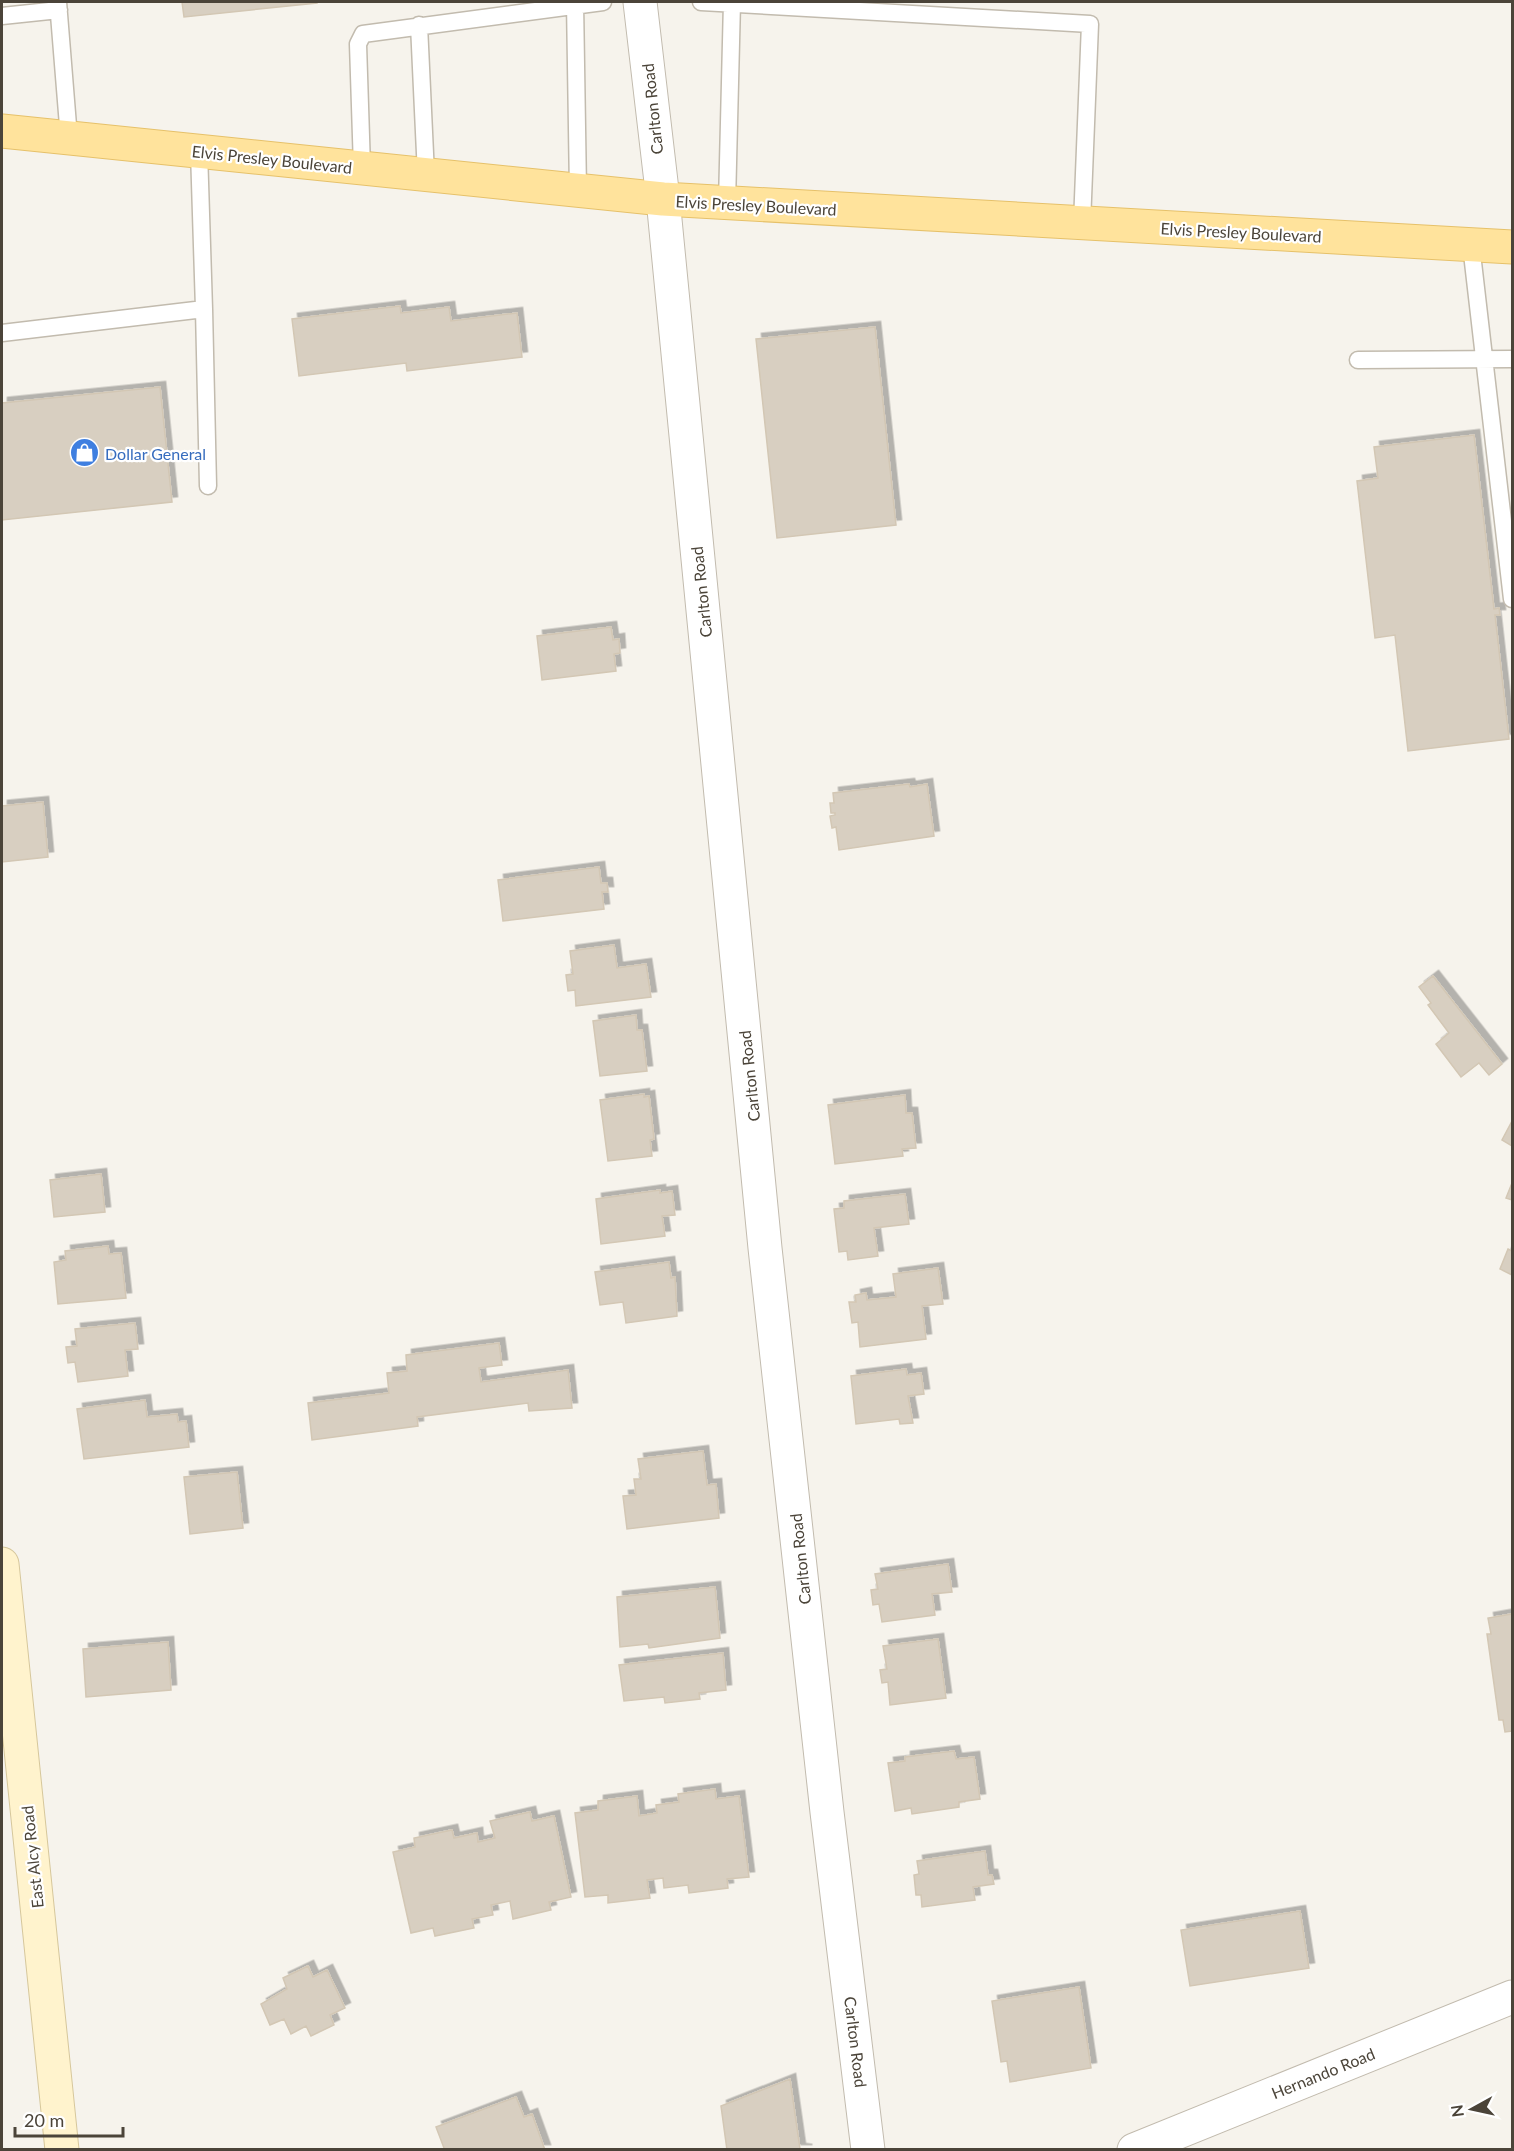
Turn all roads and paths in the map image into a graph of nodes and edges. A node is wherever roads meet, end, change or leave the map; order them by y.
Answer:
1 (603, 2) edge
2 (640, 2) edge
3 (701, 2) edge
4 (732, 2) edge
5 (575, 3) edge
6 (58, 6) edge
7 (4, 11) edge
8 (419, 25) junction
9 (2, 131) edge
10 (69, 138) junction
11 (199, 152) junction
12 (362, 168) junction
13 (426, 175) junction
14 (578, 190) junction
15 (663, 200) junction
16 (727, 203) junction
17 (1082, 223) junction
18 (1471, 245) junction
19 (1512, 247) edge
20 (204, 309) junction
21 (2, 333) edge
22 (1358, 360) dead end
23 (1484, 360) junction
24 (1512, 360) edge
25 (208, 486) dead end
26 (1512, 599) edge
27 (2, 1564) edge
28 (1512, 1996) edge
29 (62, 2150) edge
30 (868, 2150) edge
31 (1134, 2150) edge

1 - 5 lane
2 - 15 street, Carlton Road
3 - 4 lane
4 - 16 lane
4 - 17 lane
5 - 8 lane
5 - 14 lane
6 - 7 lane
6 - 10 lane
8 - 12 lane
8 - 13 lane
9 - 10 main road, Elvis Presley Boulevard
10 - 11 main road, Elvis Presley Boulevard
11 - 12 main road, Elvis Presley Boulevard
11 - 20 lane
12 - 13 main road, Elvis Presley Boulevard
13 - 14 main road, Elvis Presley Boulevard
14 - 15 main road, Elvis Presley Boulevard
15 - 16 main road, Elvis Presley Boulevard
15 - 30 street, Carlton Road
16 - 17 main road, Elvis Presley Boulevard
17 - 18 main road, Elvis Presley Boulevard
18 - 19 main road, Elvis Presley Boulevard
18 - 23 lane
20 - 21 lane
20 - 25 lane
22 - 23 lane
23 - 24 lane
23 - 26 lane
27 - 29 street, East Alcy Road
28 - 31 street, Hernando Road

